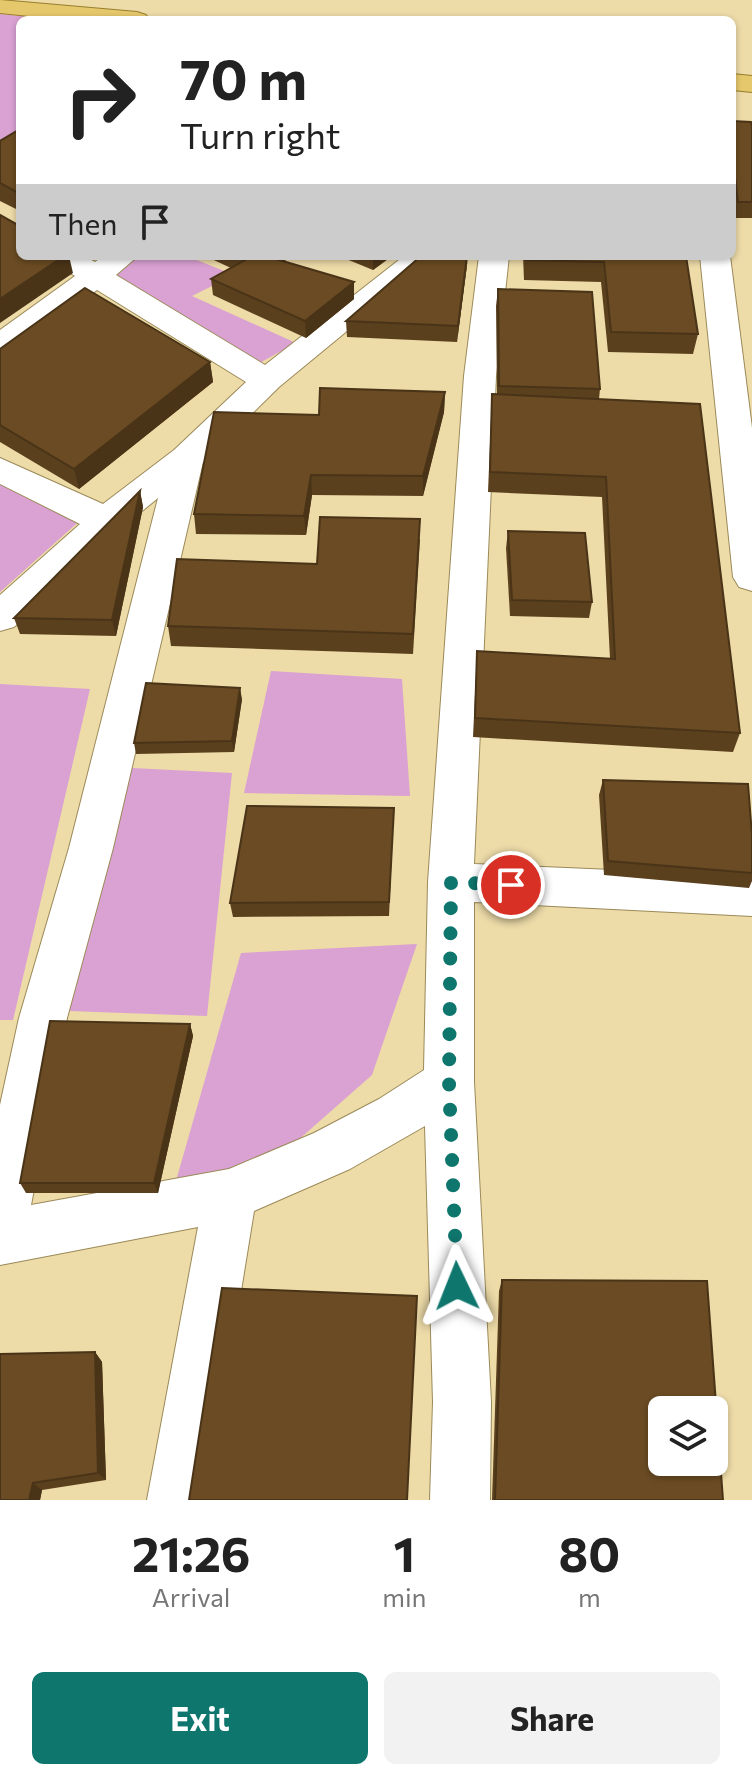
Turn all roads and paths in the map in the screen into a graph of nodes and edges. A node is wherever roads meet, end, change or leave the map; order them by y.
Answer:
1 (1, 6) edge
2 (98, 16) edge
3 (70, 260) edge
4 (118, 260) edge
5 (418, 260) edge
6 (494, 260) edge
7 (715, 260) edge
8 (98, 276) junction
9 (0, 345) edge
10 (267, 380) junction
11 (186, 458) junction
12 (0, 470) edge
13 (106, 521) junction
14 (752, 577) edge
15 (0, 617) edge
16 (451, 882) junction
17 (752, 896) edge
18 (449, 1082) junction
19 (230, 1195) junction
20 (0, 1229) edge
21 (0, 1238) edge
22 (177, 1500) edge
23 (460, 1500) edge

1 - 2 highway
3 - 8 street
4 - 8 street
5 - 10 street
6 - 16 street
7 - 14 street
8 - 9 street
8 - 10 street
10 - 11 street
11 - 13 street
11 - 20 street
12 - 13 street
13 - 15 street
16 - 17 street
16 - 18 street
18 - 19 street
18 - 23 street
19 - 21 street
19 - 22 street

